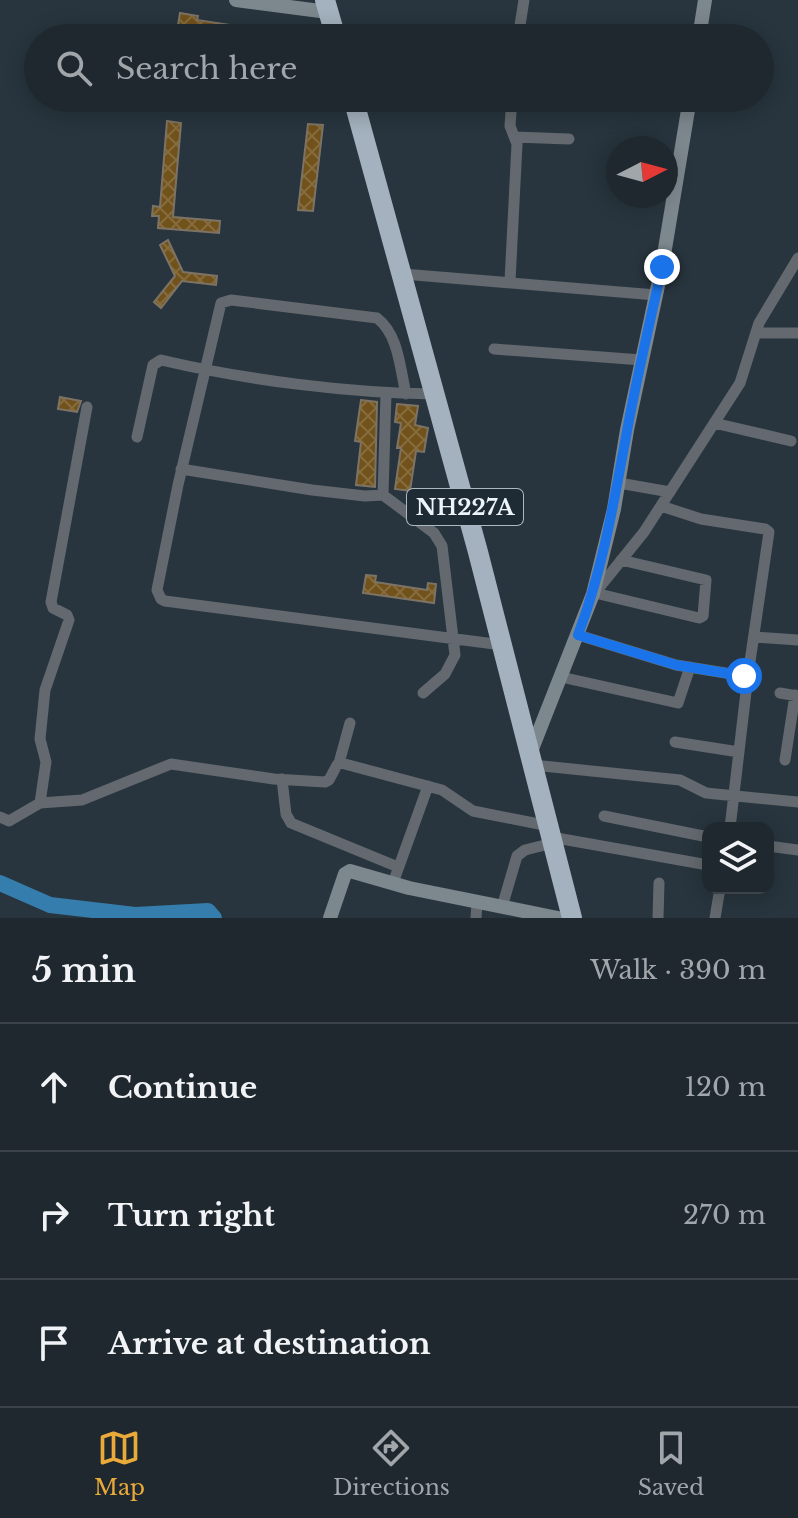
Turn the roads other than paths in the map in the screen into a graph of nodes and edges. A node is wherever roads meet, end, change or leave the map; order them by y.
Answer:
1 (236, 0) edge
2 (524, 0) edge
3 (705, 0) edge
4 (327, 6) edge
5 (520, 24) edge
6 (701, 24) edge
7 (357, 112) edge
8 (511, 112) edge
9 (688, 112) edge
10 (515, 137) junction
11 (569, 139) dead end
12 (798, 258) edge
13 (403, 274) junction
14 (510, 281) junction
15 (656, 295) junction
16 (756, 333) junction
17 (798, 333) edge
18 (494, 349) dead end
19 (642, 360) junction
20 (204, 370) junction
21 (386, 393) junction
22 (406, 394) junction
23 (435, 394) junction
24 (87, 407) dead end
25 (714, 423) junction
26 (137, 437) dead end
27 (791, 441) dead end
28 (181, 469) junction
29 (619, 483) junction
30 (670, 492) junction
31 (383, 495) junction
32 (661, 506) junction
33 (621, 560) junction
34 (594, 594) junction
35 (578, 635) junction
36 (754, 637) junction
37 (454, 639) junction
38 (798, 640) edge
39 (502, 645) junction
40 (690, 667) junction
41 (748, 675) junction
42 (561, 677) junction
43 (423, 693) dead end
44 (780, 693) dead end
45 (796, 695) edge
46 (350, 723) dead end
47 (675, 742) dead end
48 (739, 752) junction
49 (532, 760) junction
50 (785, 760) dead end
51 (339, 763) junction
52 (282, 779) junction
53 (428, 786) junction
54 (734, 797) junction
55 (798, 802) edge
56 (40, 803) junction
57 (604, 816) dead end
58 (0, 817) edge
59 (731, 822) edge
60 (551, 835) junction
61 (702, 836) edge
62 (774, 847) edge
63 (798, 850) edge
64 (702, 864) edge
65 (398, 867) junction
66 (393, 883) junction
67 (659, 883) dead end
68 (719, 894) edge
69 (477, 902) junction
70 (502, 907) junction
71 (330, 918) edge
72 (476, 918) edge
73 (558, 918) edge
74 (572, 918) edge
75 (658, 918) edge
76 (715, 918) edge

1 - 4 street
2 - 5 street
3 - 6 street
7 - 13 highway, NH227A
8 - 10 street
9 - 15 street
10 - 11 street
10 - 14 street
12 - 16 street
13 - 14 street
13 - 23 highway, NH227A
14 - 15 street
15 - 19 street
16 - 17 street
16 - 25 street
18 - 19 street
19 - 29 street
20 - 21 street
20 - 22 street
20 - 26 street
20 - 28 street
21 - 22 street
21 - 31 street
22 - 23 street
23 - 39 highway, NH227A
24 - 56 street
25 - 27 street
25 - 30 street
28 - 31 street
28 - 37 street
29 - 30 street
29 - 34 street
30 - 32 street
31 - 37 street
32 - 33 street
32 - 36 street
33 - 34 street
33 - 34 street
34 - 35 street
35 - 40 street
35 - 42 street
36 - 38 street
36 - 41 street
37 - 39 street
37 - 43 street
39 - 49 highway, NH227A
40 - 41 street
40 - 42 street
41 - 48 street
42 - 49 street
44 - 45 street
45 - 50 street
46 - 51 street
47 - 48 street
48 - 54 street
49 - 54 street
49 - 60 highway, NH227A
51 - 52 street
51 - 53 street
52 - 56 street
52 - 65 street
53 - 60 street
53 - 65 street
54 - 55 street
54 - 59 street
56 - 58 street
57 - 61 street
60 - 64 street
60 - 70 street
60 - 74 highway, NH227A
62 - 63 street
65 - 66 street
66 - 69 street
66 - 71 street
67 - 75 street
68 - 76 street
69 - 70 street
69 - 72 street
70 - 73 street

